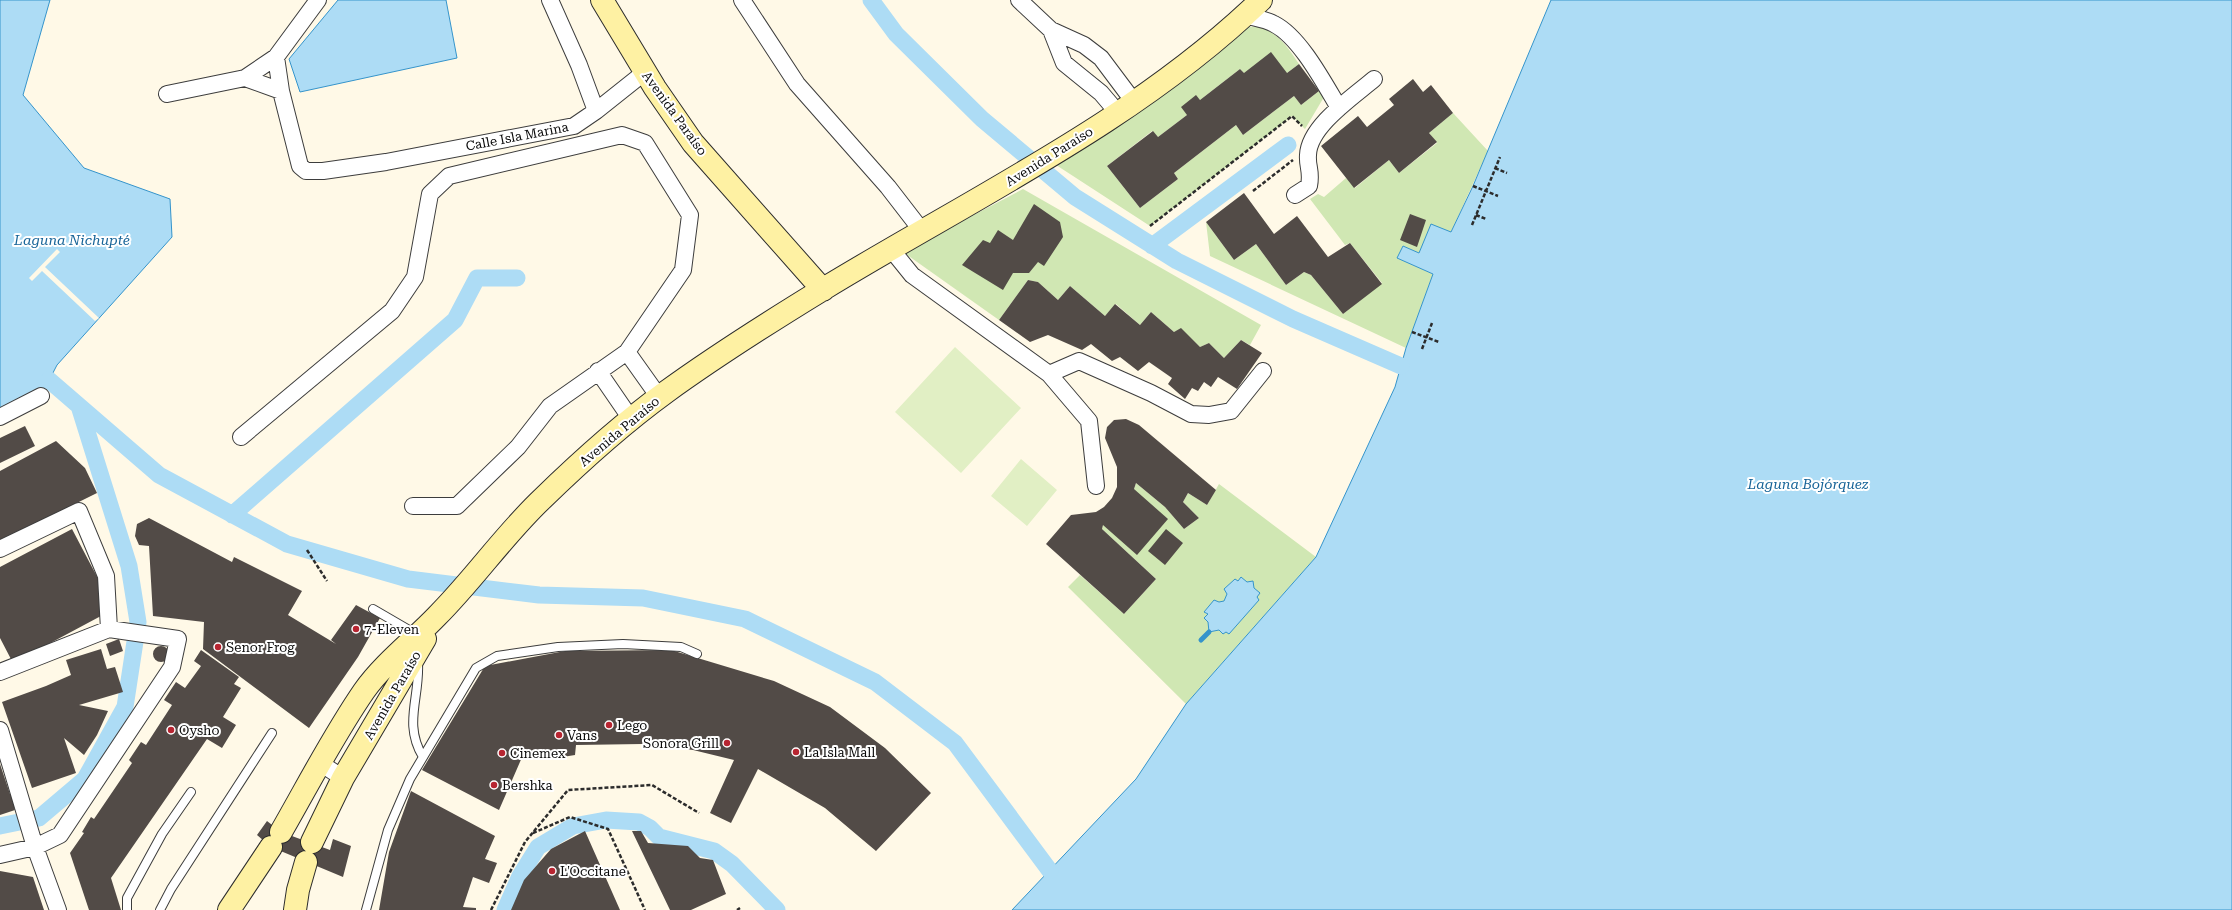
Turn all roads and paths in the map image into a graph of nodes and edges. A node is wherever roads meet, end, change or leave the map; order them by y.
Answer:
1 (318, 0) edge
2 (550, 0) edge
3 (602, 0) edge
4 (742, 0) edge
5 (1019, 0) edge
6 (1261, 0) edge
7 (1244, 15) junction
8 (1051, 30) junction
9 (276, 57) junction
10 (645, 72) junction
11 (245, 78) junction
12 (1374, 79) dead end
13 (281, 91) junction
14 (167, 94) dead end
15 (1126, 107) junction
16 (1339, 108) junction
17 (596, 111) junction
18 (1305, 129) dead end
19 (1297, 157) dead end
20 (1500, 157) dead end
21 (1495, 168) junction
22 (1507, 173) dead end
23 (1473, 186) dead end
24 (1253, 191) dead end
25 (1486, 191) junction
26 (1295, 195) dead end
27 (1498, 196) dead end
28 (1476, 215) junction
29 (1486, 219) dead end
30 (1472, 225) dead end
31 (1150, 226) dead end
32 (922, 231) junction
33 (891, 249) junction
34 (822, 290) junction
35 (1432, 323) dead end
36 (1412, 332) dead end
37 (1439, 342) dead end
38 (1422, 349) dead end
39 (627, 352) junction
40 (598, 371) junction
41 (1263, 372) dead end
42 (1050, 374) junction
43 (41, 396) dead end
44 (660, 397) junction
45 (0, 417) edge
46 (631, 419) junction
47 (241, 437) dead end
48 (1096, 486) dead end
49 (413, 506) dead end
50 (0, 549) edge
51 (307, 550) dead end
52 (327, 581) dead end
53 (373, 609) dead end
54 (113, 630) junction
55 (419, 643) junction
56 (697, 654) dead end
57 (0, 672) edge
58 (0, 730) edge
59 (272, 733) dead end
60 (423, 757) junction
61 (320, 763) junction
62 (343, 778) junction
63 (191, 792) dead end
64 (699, 813) dead end
65 (531, 833) junction
66 (34, 842) junction
67 (0, 855) edge
68 (740, 908) dead end
69 (58, 910) edge
70 (127, 910) edge
71 (160, 910) edge
72 (229, 910) edge
73 (295, 910) edge
74 (366, 910) edge
75 (491, 910) edge
76 (645, 910) edge
77 (737, 910) edge

1 - 9 street
2 - 17 street
3 - 10 street, Avenida Paraíso
4 - 32 street
5 - 8 street
6 - 7 street, Avenida Paraíso
7 - 15 street, Avenida Paraíso
7 - 16 street
8 - 15 street
8 - 15 street
9 - 11 street
9 - 13 street, Calle Isla Marina
10 - 17 street, Calle Isla Marina
10 - 34 street, Avenida Paraíso
11 - 13 street
11 - 14 street
12 - 16 street
13 - 17 street, Calle Isla Marina
15 - 32 street, Avenida Paraíso
16 - 26 street
18 - 31 path
19 - 24 path
20 - 21 path
21 - 22 path
21 - 25 path
23 - 25 path
25 - 27 path
25 - 28 path
28 - 29 path
28 - 30 path
32 - 33 street, Avenida Paraíso
33 - 34 street, Avenida Paraíso
33 - 42 street
34 - 44 street, Avenida Paraíso
35 - 38 path
36 - 37 path
39 - 40 street
39 - 44 street
39 - 47 street
40 - 46 street
40 - 49 street
41 - 42 street
42 - 48 street
43 - 45 street
44 - 46 street, Avenida Paraíso
46 - 55 street, Avenida Paraíso
50 - 54 street
51 - 52 path
53 - 55 lane
54 - 57 street
54 - 66 street
55 - 60 lane
55 - 61 street, Avenida Paraíso
55 - 62 street, Avenida Paraíso
56 - 60 lane
58 - 66 street
59 - 71 lane
60 - 74 lane
61 - 62 street
61 - 72 street, Avenida Paraíso
62 - 73 street, Avenida Paraíso
63 - 70 lane
64 - 65 path
65 - 75 path
65 - 76 path
66 - 67 street
66 - 69 street
68 - 77 path

